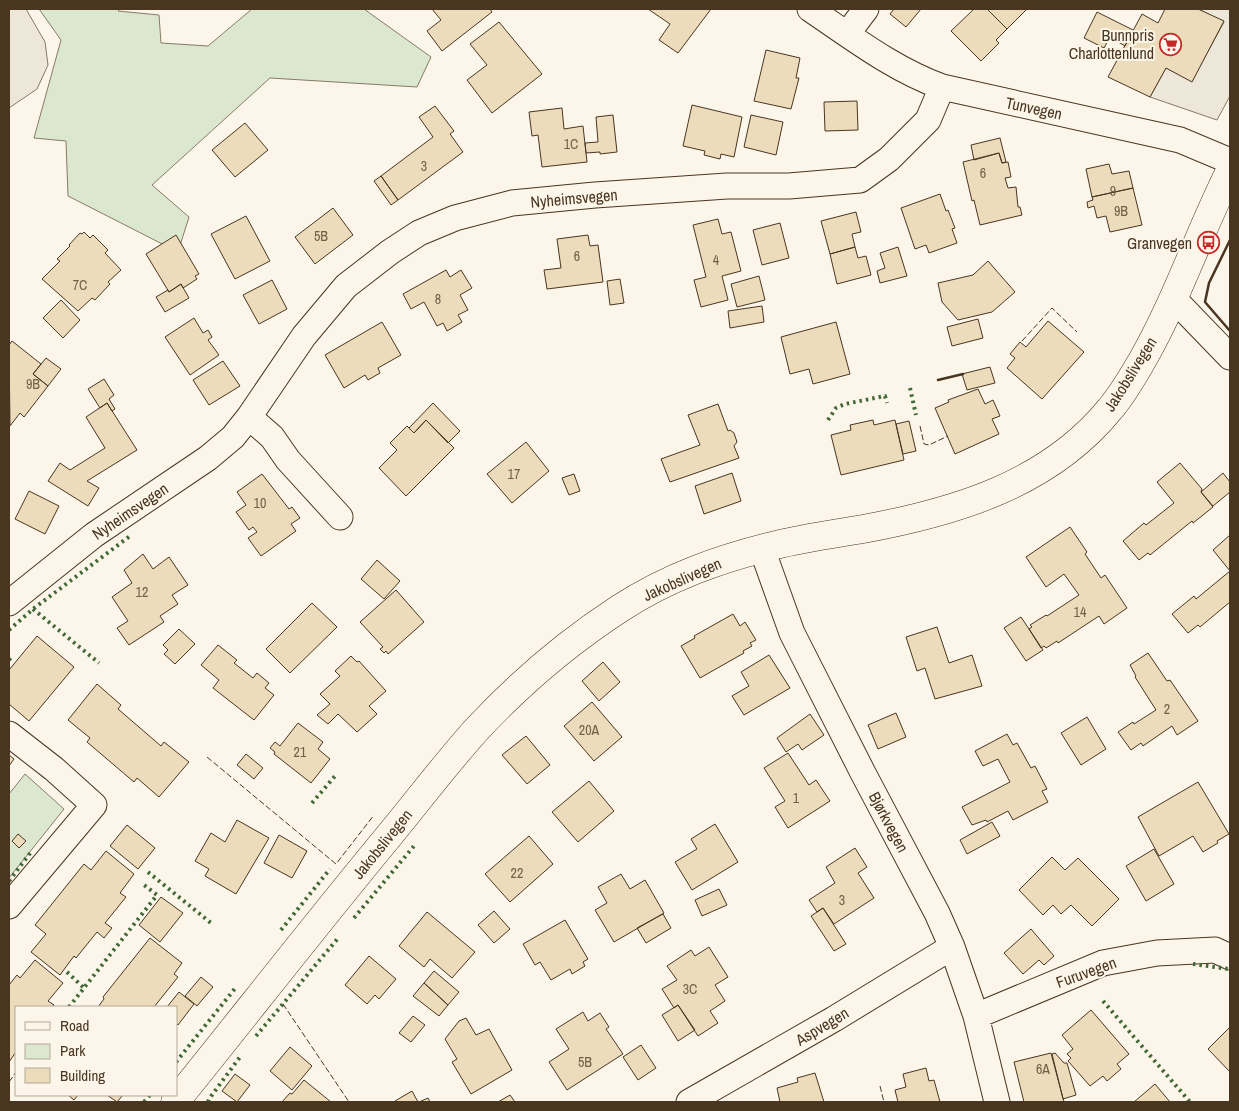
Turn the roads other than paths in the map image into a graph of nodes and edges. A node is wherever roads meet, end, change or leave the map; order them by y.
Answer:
1 (810, 9) edge
2 (866, 9) edge
3 (847, 34) junction
4 (942, 88) junction
5 (1230, 161) edge
6 (1230, 171) edge
7 (1174, 298) junction
8 (1230, 357) edge
9 (249, 417) junction
10 (340, 516) dead end
11 (762, 549) junction
12 (9, 603) edge
13 (9, 734) edge
14 (9, 906) edge
15 (952, 947) junction
16 (1230, 957) edge
17 (976, 1016) junction
18 (697, 1100) edge
19 (175, 1102) edge
20 (997, 1102) edge

1 - 3 street, Tunvegen
2 - 3 street
3 - 4 street, Tunvegen
4 - 5 street, Tunvegen
4 - 9 street, Nyheimsvegen
6 - 7 street, Jakobslivegen
7 - 8 street
7 - 11 street, Jakobslivegen
9 - 10 street
9 - 12 street, Nyheimsvegen
11 - 15 street, Bjørkvegen
11 - 19 street, Jakobslivegen
13 - 14 street
15 - 17 street, Bjørkvegen
15 - 18 street, Aspvegen
16 - 17 street, Furuvegen
17 - 20 street, Bjørkvegen

